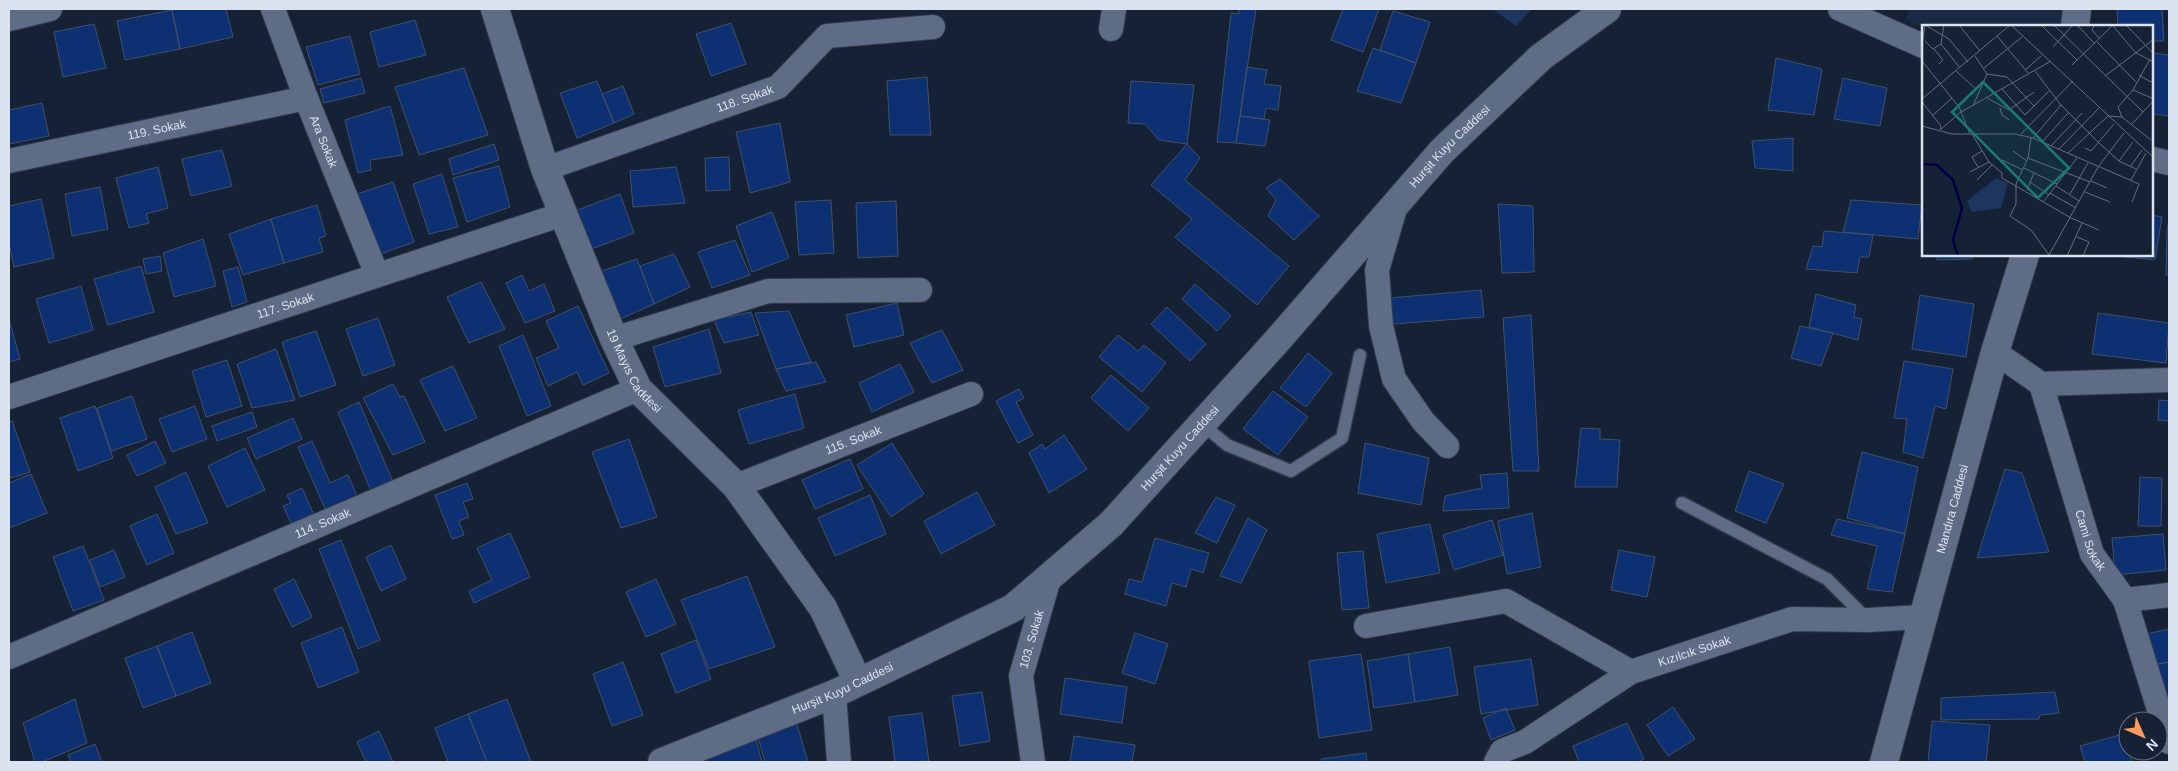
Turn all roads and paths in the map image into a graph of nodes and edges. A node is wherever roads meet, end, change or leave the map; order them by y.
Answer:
1 (50, 9) edge
2 (274, 9) edge
3 (495, 9) edge
4 (1606, 9) edge
5 (1840, 9) edge
6 (2077, 9) edge
7 (9, 19) edge
8 (2075, 25) edge
9 (934, 28) dead end
10 (1922, 46) edge
11 (306, 98) junction
12 (2153, 159) edge
13 (9, 161) edge
14 (2169, 163) edge
15 (545, 169) junction
16 (1396, 205) junction
17 (563, 214) junction
18 (2025, 256) edge
19 (377, 275) junction
20 (920, 290) dead end
21 (614, 339) junction
22 (1995, 352) junction
23 (1360, 355) dead end
24 (2169, 380) edge
25 (2041, 384) junction
26 (638, 389) junction
27 (971, 394) dead end
28 (9, 397) edge
29 (1202, 424) junction
30 (1447, 446) dead end
31 (736, 486) junction
32 (1682, 503) dead end
33 (1050, 575) junction
34 (2169, 595) edge
35 (2125, 600) junction
36 (1922, 617) junction
37 (1868, 620) junction
38 (1366, 626) dead end
39 (9, 657) edge
40 (1631, 672) junction
41 (846, 688) junction
42 (2169, 742) edge
43 (662, 762) edge
44 (839, 762) edge
45 (1033, 762) edge
46 (1496, 762) edge
47 (1884, 762) edge

1 - 7 street
2 - 11 street, Ara Sokak
3 - 15 street, 19 Mayıs Caddesi
4 - 16 street, Hurşit Kuyu Caddesi
5 - 10 street
6 - 8 street
9 - 15 street, 118. Sokak
11 - 13 street, 119. Sokak
11 - 19 street, Ara Sokak
12 - 14 street
15 - 17 street, 19 Mayıs Caddesi
16 - 29 street, Hurşit Kuyu Caddesi
16 - 30 street
17 - 19 street, 117. Sokak
17 - 21 street, 19 Mayıs Caddesi
18 - 22 street, Mandıra Caddesi
19 - 28 street, 117. Sokak
20 - 21 street
21 - 26 street, 19 Mayıs Caddesi
22 - 25 street
22 - 36 street, Mandıra Caddesi
23 - 29 lane
24 - 25 street
25 - 35 street, Cami Sokak
26 - 31 street, 19 Mayıs Caddesi
26 - 39 street, 114. Sokak
27 - 31 street, 115. Sokak
29 - 33 street, Hurşit Kuyu Caddesi
31 - 41 street, 19 Mayıs Caddesi
32 - 37 lane
33 - 41 street, Hurşit Kuyu Caddesi
33 - 45 street, 103. Sokak
34 - 35 street
35 - 42 street, Cami Sokak
36 - 37 street, Kızılcık Sokak
36 - 47 street, Mandıra Caddesi
37 - 40 street, Kızılcık Sokak
38 - 40 street
40 - 46 street, Kızılcık Sokak
41 - 43 street, Hurşit Kuyu Caddesi
41 - 44 street

